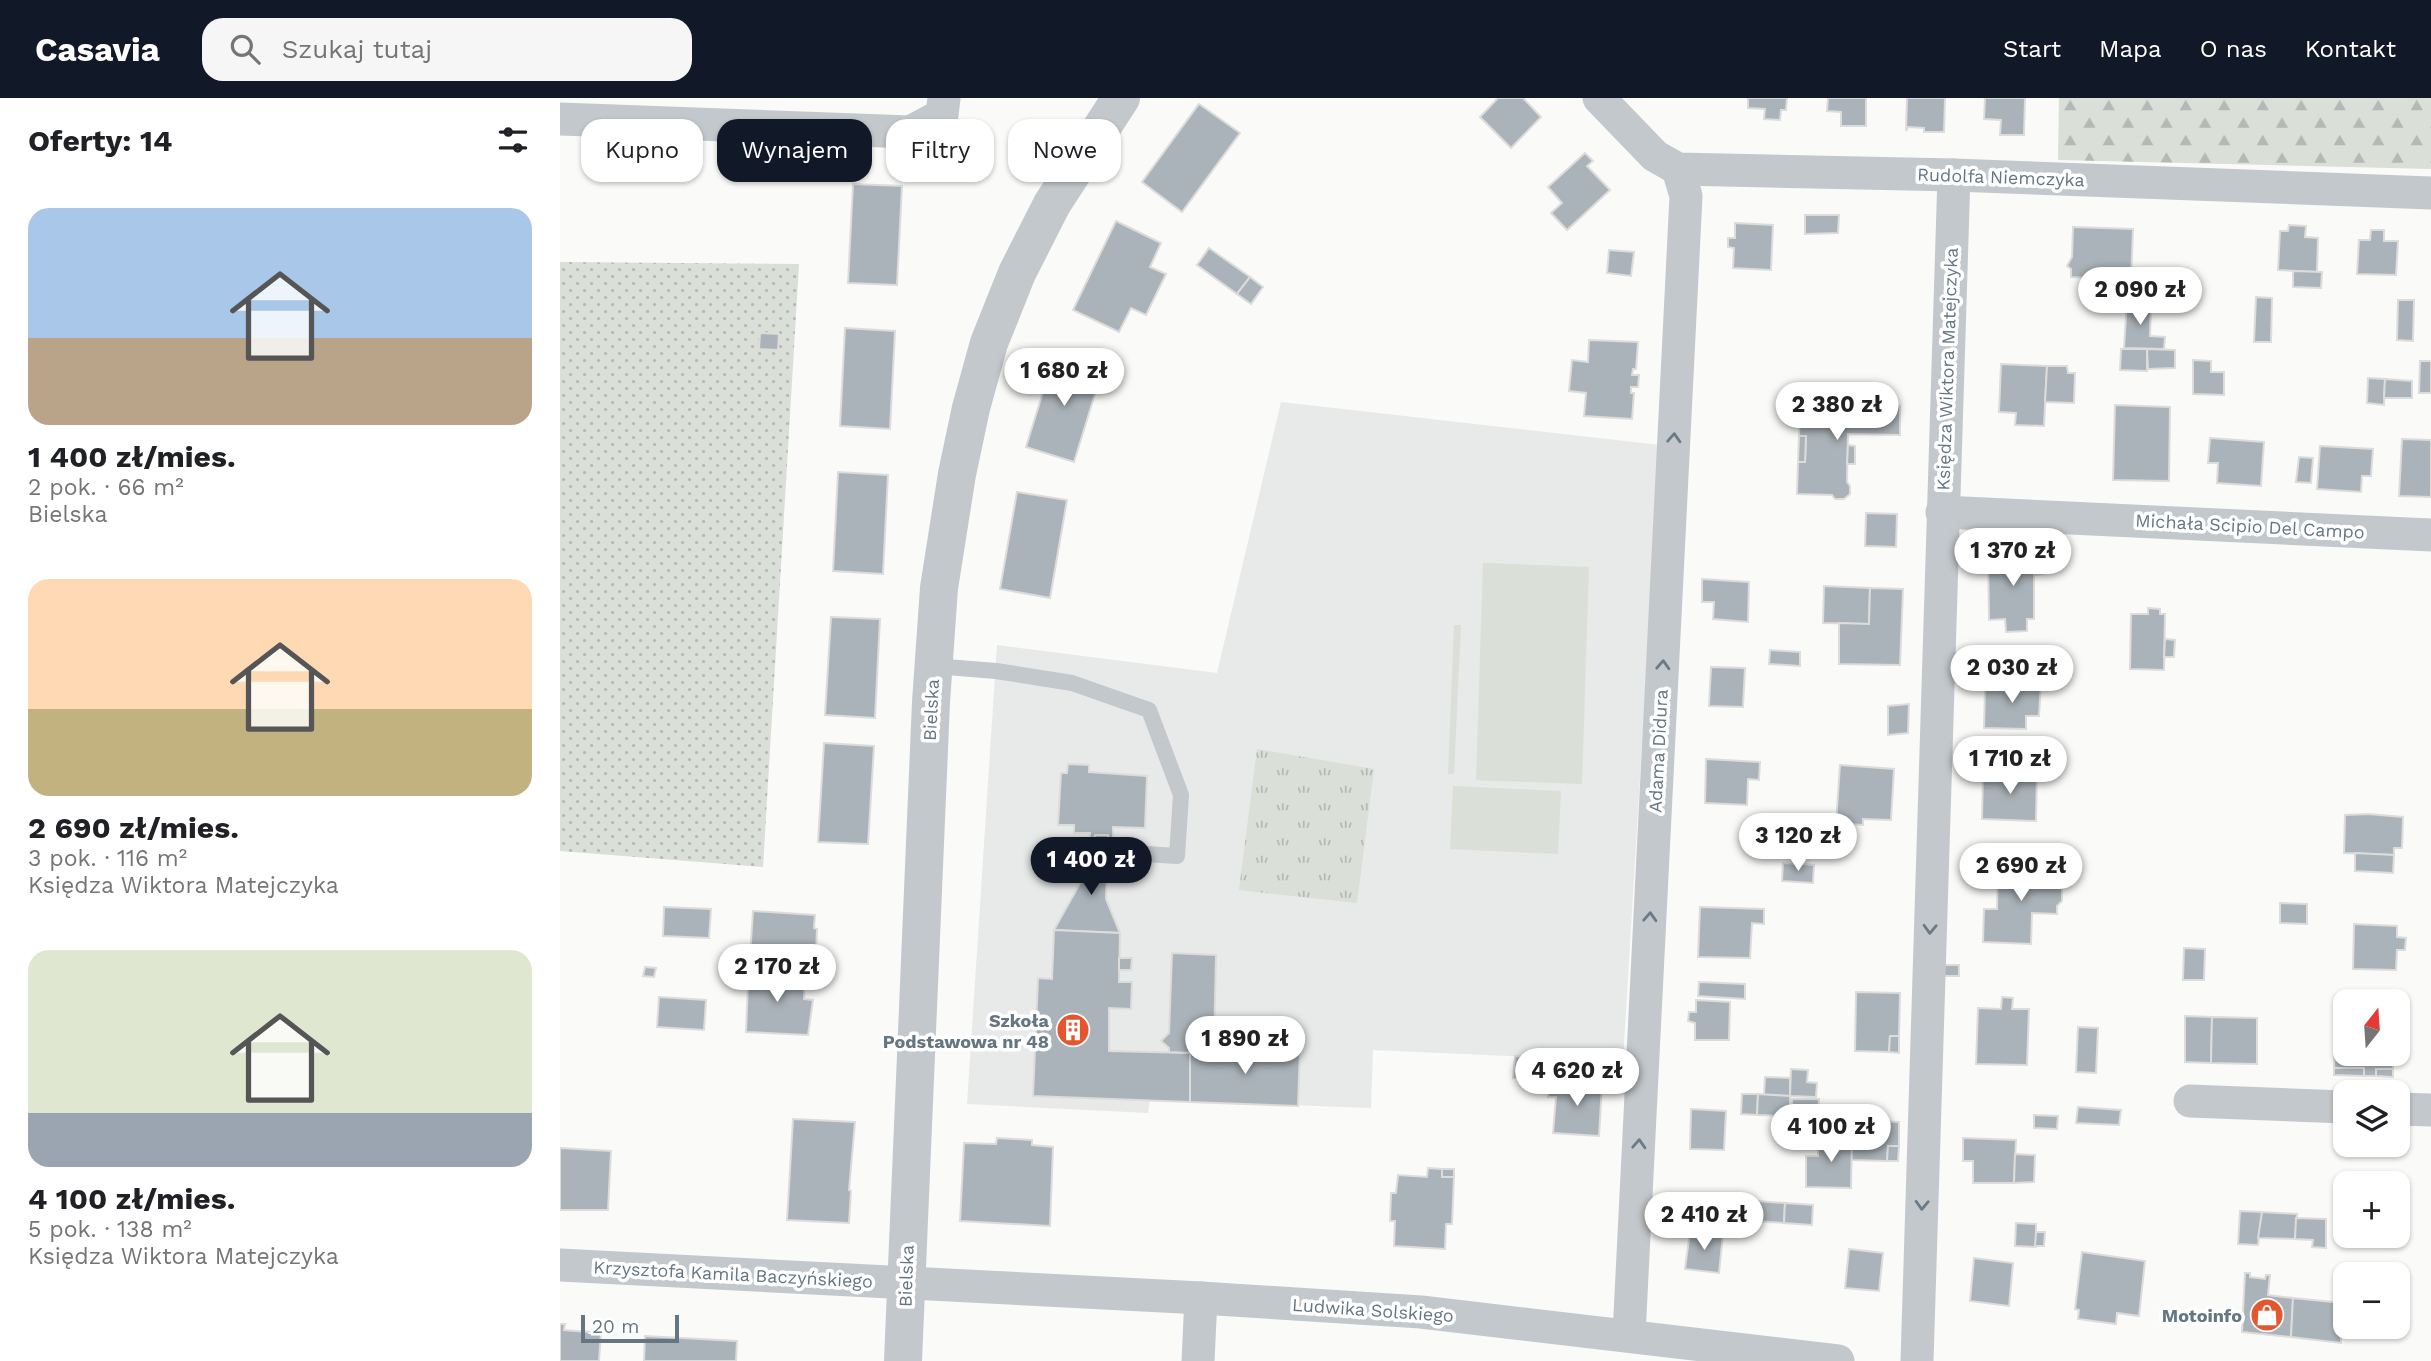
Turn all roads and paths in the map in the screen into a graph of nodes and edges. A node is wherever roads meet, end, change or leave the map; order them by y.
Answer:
1 (944, 98) edge
2 (1121, 98) edge
3 (1599, 98) edge
4 (560, 119) edge
5 (1678, 169) junction
6 (1954, 175) junction
7 (2431, 193) edge
8 (1942, 512) junction
9 (2431, 535) edge
10 (934, 666) junction
11 (1116, 852) dead end
12 (2190, 1101) dead end
13 (2333, 1107) edge
14 (2410, 1109) edge
15 (2431, 1110) edge
16 (560, 1265) edge
17 (906, 1282) junction
18 (1201, 1298) junction
19 (1629, 1335) junction
20 (1746, 1356) edge
21 (903, 1361) edge
22 (1198, 1361) edge
23 (1838, 1361) edge
24 (1917, 1361) edge

1 - 4 street
2 - 10 street, Bielska
3 - 5 street
5 - 6 street, Rudolfa Niemczyka
19 -> 5 street, Adama Didura
6 - 7 street, Rudolfa Niemczyka
6 - 8 street, Księdza Wiktora Matejczyka
8 - 9 street, Michała Scipio Del Campo
8 -> 24 street, Księdza Wiktora Matejczyka
10 - 11 lane
10 - 17 street, Bielska
12 - 13 street
14 - 15 street
16 - 17 street, Krzysztofa Kamila Baczyńskiego
17 - 18 street, Ludwika Solskiego
17 - 21 street, Bielska
18 - 19 street, Ludwika Solskiego
18 - 22 street
19 - 20 street, Ludwika Solskiego
20 - 23 street, Ludwika Solskiego

